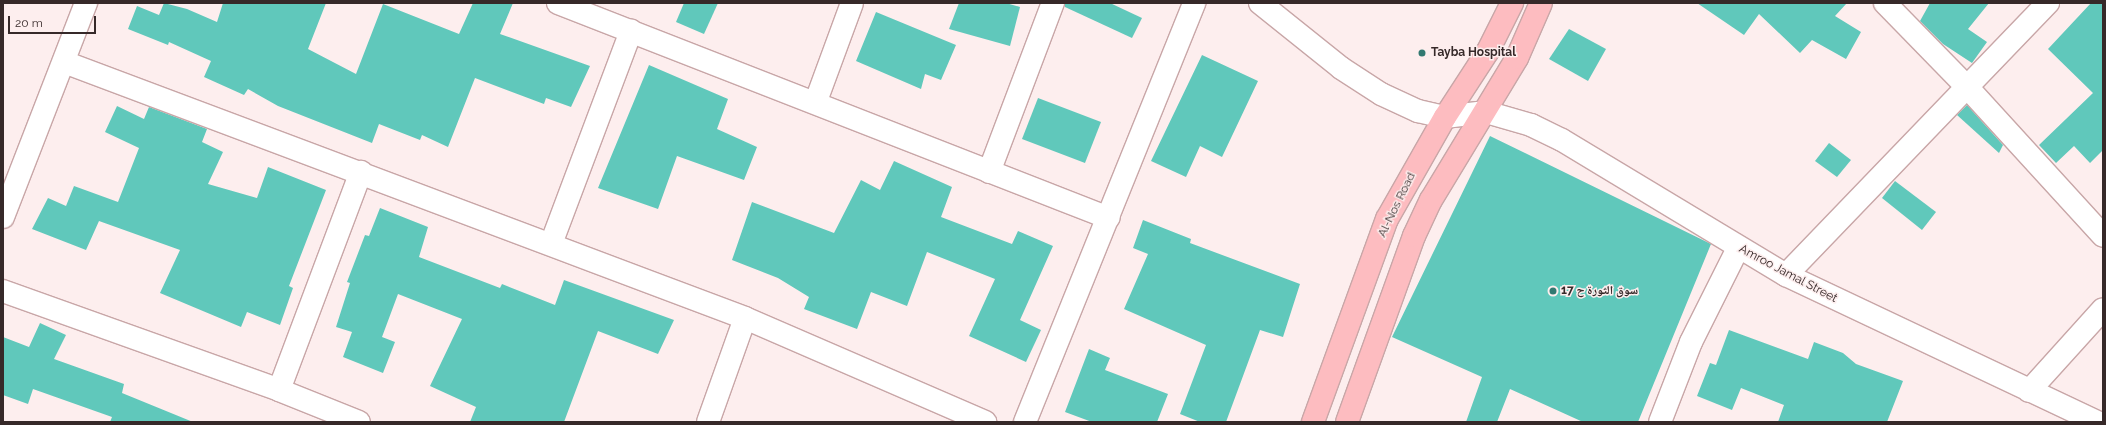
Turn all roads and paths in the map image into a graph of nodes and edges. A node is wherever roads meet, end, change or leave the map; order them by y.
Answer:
1 (86, 3) edge
2 (558, 3) edge
3 (852, 3) edge
4 (1053, 3) edge
5 (1194, 3) edge
6 (1260, 3) edge
7 (1512, 3) edge
8 (1541, 3) edge
9 (1885, 3) edge
10 (2048, 3) edge
11 (631, 31) junction
12 (64, 62) junction
13 (1968, 88) junction
14 (816, 101) junction
15 (1486, 112) junction
16 (1445, 117) junction
17 (361, 172) junction
18 (989, 172) junction
19 (3, 217) edge
20 (1109, 218) junction
21 (2103, 236) edge
22 (551, 244) junction
23 (1738, 248) junction
24 (1786, 275) junction
25 (3, 291) edge
26 (2103, 309) edge
27 (745, 318) junction
28 (278, 390) junction
29 (2029, 391) junction
30 (359, 422) edge
31 (708, 422) edge
32 (984, 422) edge
33 (1025, 422) edge
34 (1313, 422) edge
35 (1347, 422) edge
36 (1660, 422) edge
37 (2098, 422) edge

1 - 12 street
2 - 11 street
3 - 14 street
4 - 18 street
5 - 20 street
6 - 16 street
7 - 16 main road, Al-Nos Road
8 - 15 main road
9 - 13 street
10 - 13 street
11 - 14 street
11 - 22 street
12 - 17 street
12 - 19 street
13 - 21 street
13 - 24 street
14 - 18 street
15 - 16 street
15 - 23 street, Amroo Jamal Street
15 - 35 main road
16 - 34 main road, Al-Nos Road
17 - 22 street
17 - 28 street
18 - 20 street
20 - 33 street
22 - 27 street
23 - 24 street, Amroo Jamal Street
23 - 36 street
24 - 29 street, Amroo Jamal Street
25 - 28 street
26 - 29 street
27 - 31 street
27 - 32 street
28 - 30 street
29 - 37 street, Amroo Jamal Street

